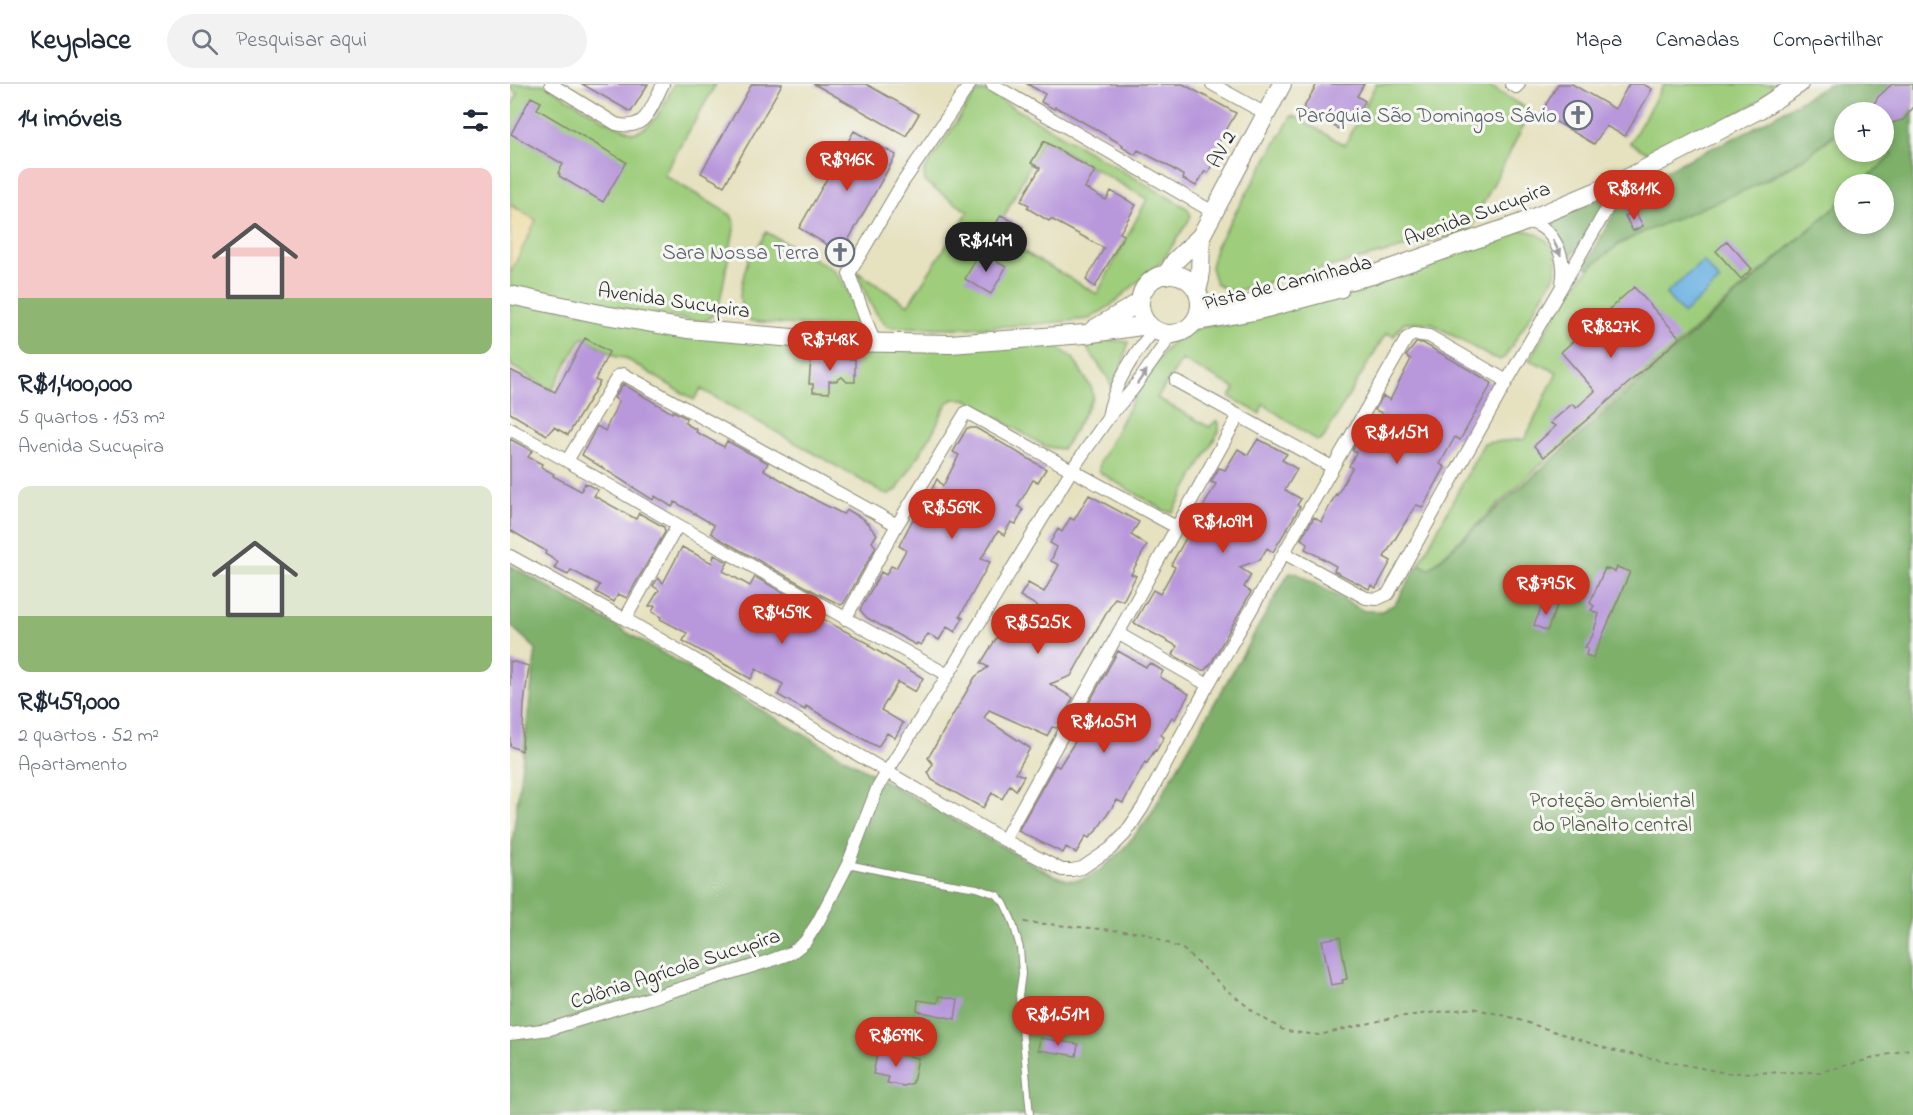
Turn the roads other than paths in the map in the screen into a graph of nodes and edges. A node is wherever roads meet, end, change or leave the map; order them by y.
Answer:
1 (551, 84) edge
2 (663, 84) edge
3 (970, 84) edge
4 (992, 84) edge
5 (1212, 84) edge
6 (1282, 84) edge
7 (1799, 84) edge
8 (1266, 114) junction
9 (1621, 184) junction
10 (1212, 212) junction
11 (1531, 223) junction
12 (1201, 236) junction
13 (1166, 274) junction
14 (1560, 289) junction
15 (1198, 294) junction
16 (510, 295) edge
17 (1140, 302) junction
18 (510, 303) edge
19 (1219, 312) junction
20 (1197, 317) junction
21 (1160, 332) junction
22 (1085, 334) junction
23 (1054, 343) dead end
24 (874, 344) junction
25 (1176, 381) dead end
26 (1507, 381) junction
27 (1238, 417) junction
28 (1108, 418) junction
29 (510, 429) edge
30 (567, 461) junction
31 (1332, 467) junction
32 (1071, 471) junction
33 (678, 525) junction
34 (897, 525) junction
35 (1176, 527) junction
36 (1284, 553) junction
37 (510, 556) edge
38 (625, 619) junction
39 (845, 619) junction
40 (1119, 634) junction
41 (948, 675) junction
42 (1208, 685) junction
43 (887, 772) junction
44 (1004, 840) junction
45 (848, 864) junction
46 (510, 1034) edge
47 (1030, 1115) edge

1 - 2 street
3 - 24 street
4 - 10 street
5 - 8 street
6 - 8 street, AV 2
7 - 9 street, Avenida Sucupira
8 - 10 street, AV 2
9 - 11 street, Avenida Sucupira
9 - 14 street
10 - 12 street, AV 2
11 -> 14 street
11 - 19 street, Avenida Sucupira
11 - 21 street, Pista de Caminhada
12 - 13 street, AV 2
12 - 15 street, AV 2
13 - 15 street
13 - 17 street
14 - 26 street
15 - 19 street
15 - 20 street
16 - 24 street, Avenida Sucupira
17 - 21 street
17 - 22 street, Avenida Sucupira
18 - 23 street
19 - 20 street, Avenida Sucupira
20 - 21 street
21 - 22 street, Avenida Sucupira
28 -> 21 street
21 - 28 street
22 - 24 street, Avenida Sucupira
25 - 27 street
26 - 31 street
26 - 36 street
27 - 31 street
27 - 35 street
28 - 32 street, Colônia Agrícola Sucupira
29 - 30 street
30 - 33 street
30 - 34 street
31 - 36 street
32 - 34 street
32 - 35 street
32 - 41 street, Colônia Agrícola Sucupira
33 - 38 street
33 - 39 street
34 - 39 street
35 - 40 street
36 - 42 street
37 - 38 street
38 - 43 street
39 - 41 street
40 - 42 street
40 - 44 street
41 - 43 street, Colônia Agrícola Sucupira
42 - 44 street
43 - 44 street
43 - 45 street, Colônia Agrícola Sucupira
45 - 46 street, Colônia Agrícola Sucupira
45 - 47 lane

